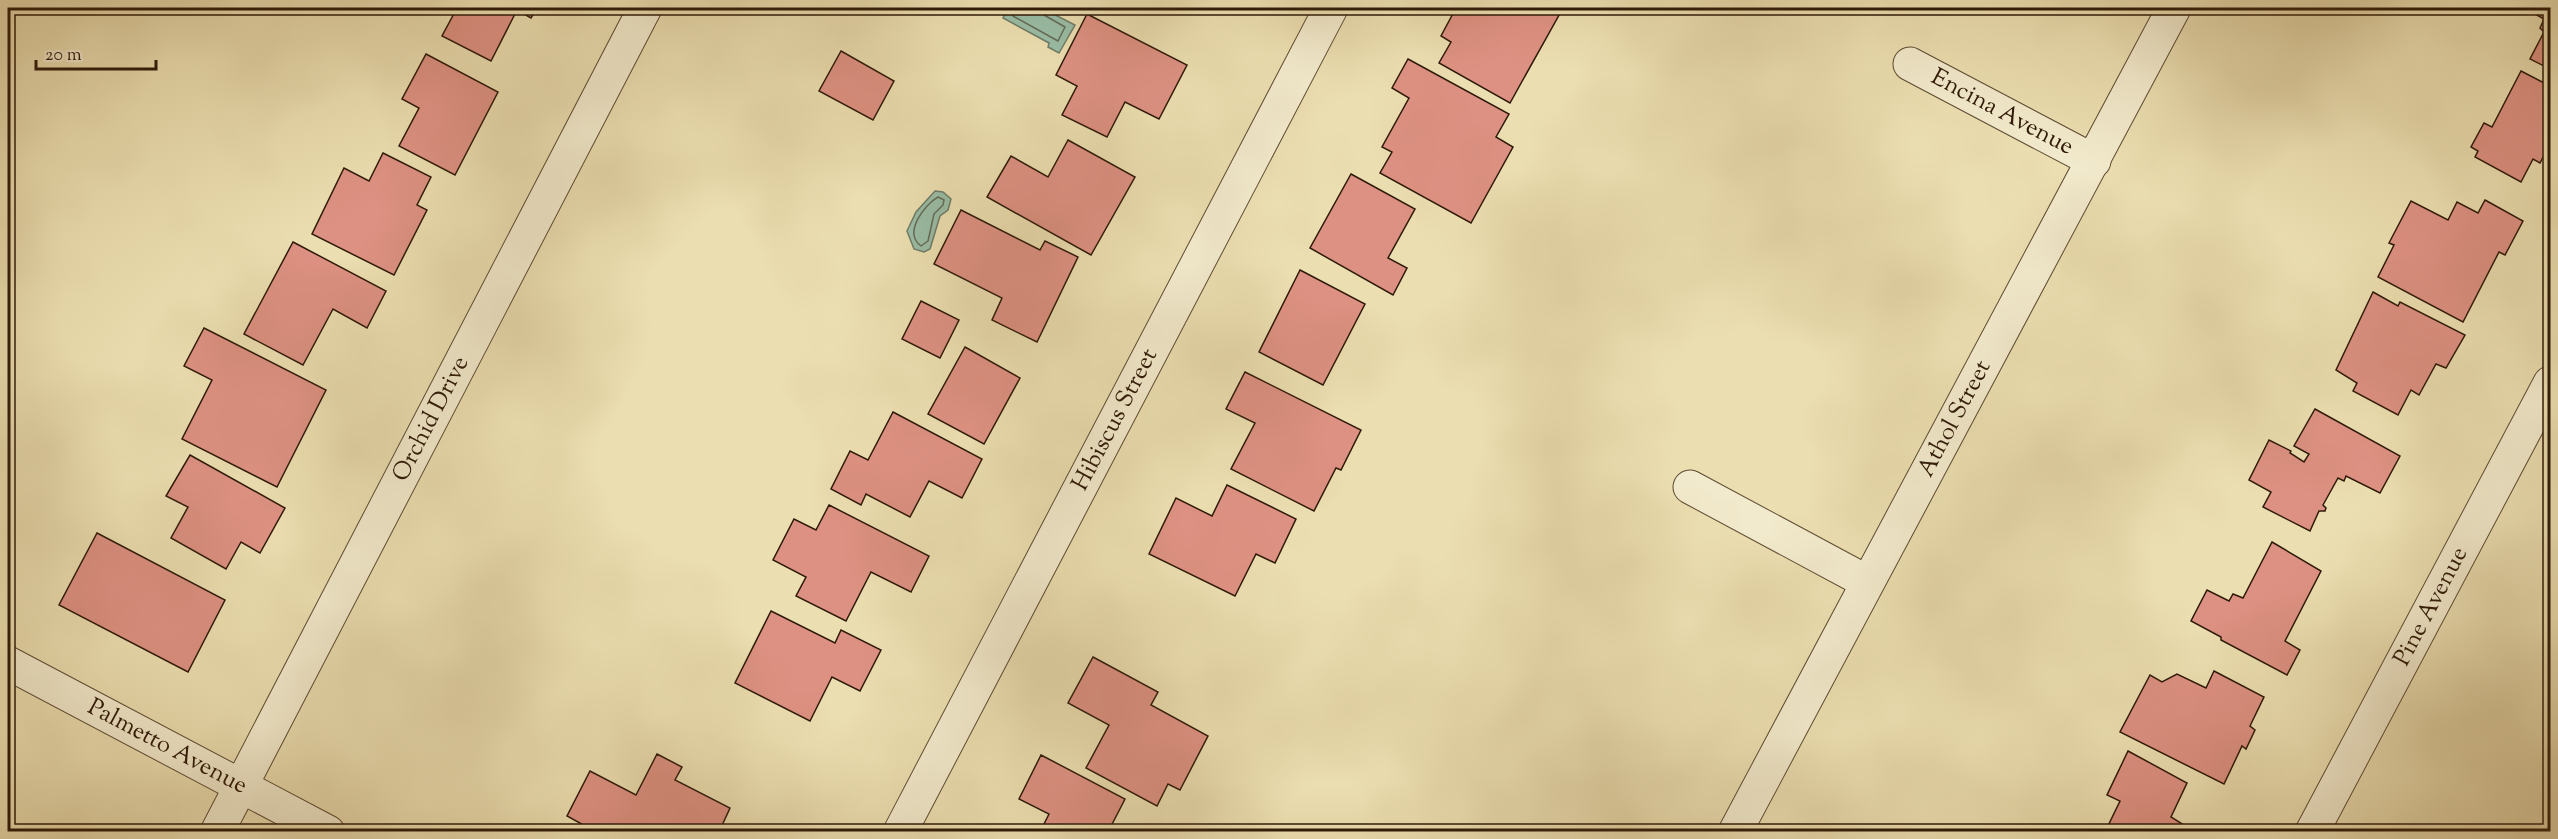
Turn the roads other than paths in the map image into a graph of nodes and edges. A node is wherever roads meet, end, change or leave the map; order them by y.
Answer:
1 (645, 8) edge
2 (1331, 8) edge
3 (2174, 8) edge
4 (1910, 64) dead end
5 (2094, 161) junction
6 (2550, 383) edge
7 (1690, 487) dead end
8 (1867, 582) junction
9 (8, 663) edge
10 (241, 787) junction
11 (217, 831) edge
12 (328, 831) edge
13 (900, 831) edge
14 (1735, 831) edge
15 (2312, 831) edge

1 - 10 street, Orchid Drive
2 - 13 street, Hibiscus Street
3 - 5 street, Athol Street
4 - 5 street, Encina Avenue
5 - 8 street, Athol Street
6 - 15 street, Pine Avenue
7 - 8 street
8 - 14 street, Athol Street
9 - 10 street, Palmetto Avenue
10 - 11 street, Orchid Drive
10 - 12 street, Palmetto Avenue

